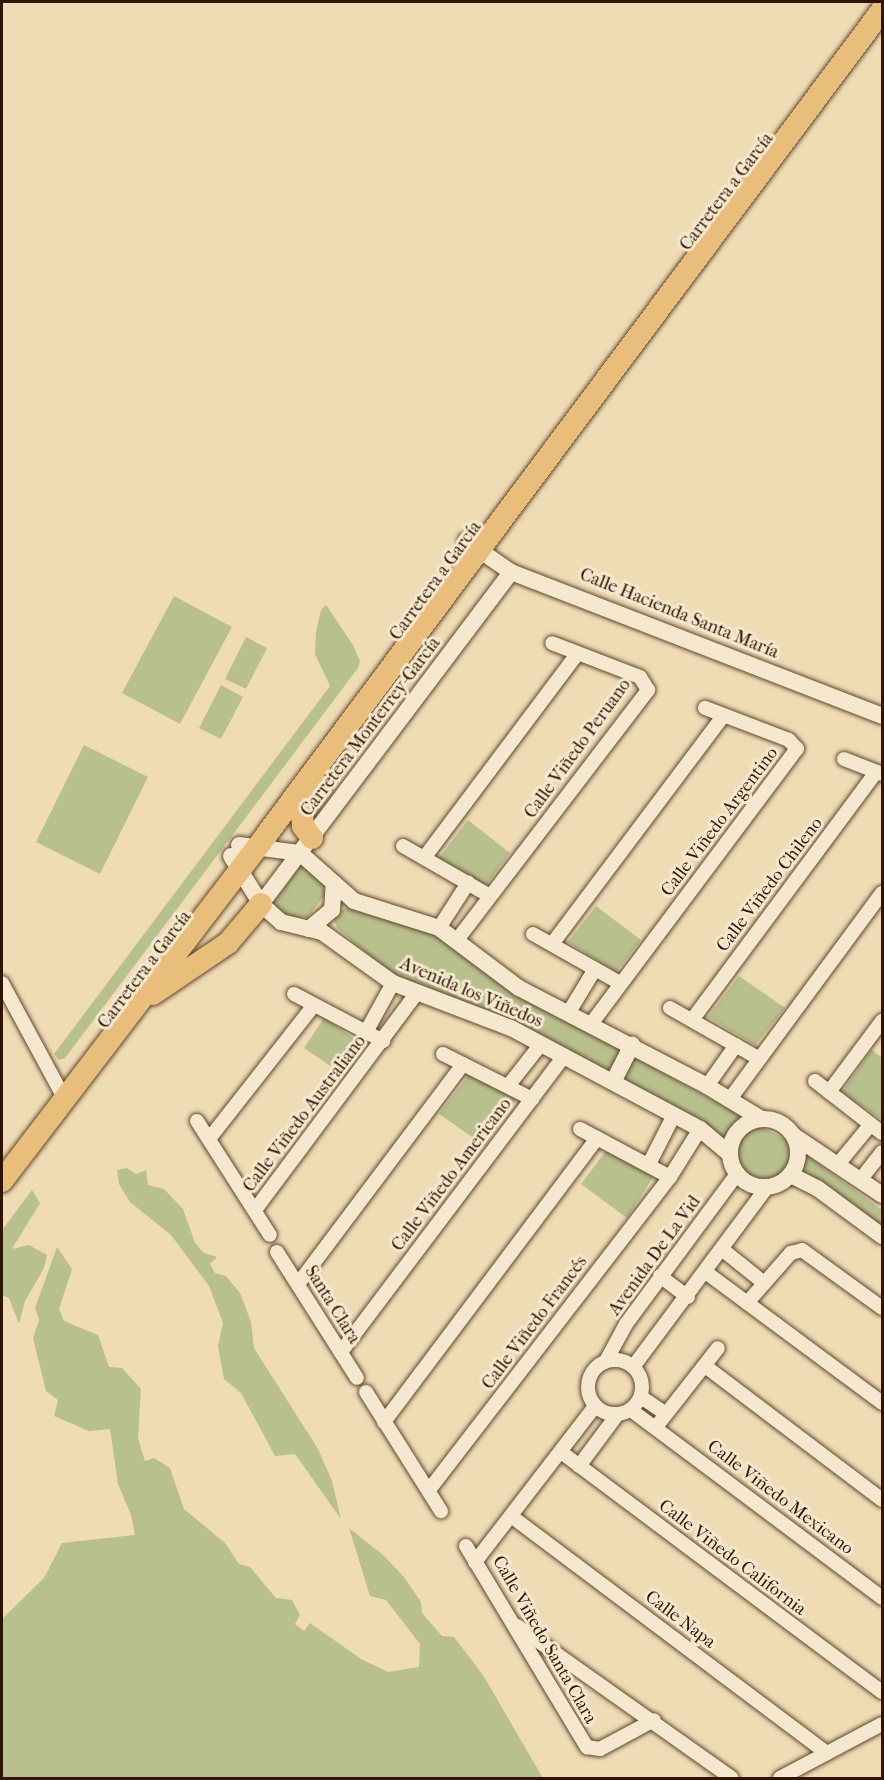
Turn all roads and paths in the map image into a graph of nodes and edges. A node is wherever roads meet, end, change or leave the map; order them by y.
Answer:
1 (870, 2) edge
2 (882, 10) edge
3 (471, 545) junction
4 (511, 572) junction
5 (552, 643) dead end
6 (578, 653) junction
7 (365, 699) junction
8 (705, 708) dead end
9 (723, 716) junction
10 (882, 716) edge
11 (844, 759) dead end
12 (879, 773) edge
13 (306, 846) junction
14 (403, 846) dead end
15 (242, 855) junction
16 (424, 858) junction
17 (334, 883) junction
18 (468, 883) junction
19 (882, 893) edge
20 (490, 896) junction
21 (261, 904) junction
22 (309, 928) junction
23 (439, 928) junction
24 (533, 934) dead end
25 (457, 940) junction
26 (552, 944) junction
27 (595, 969) junction
28 (2, 983) edge
29 (393, 983) junction
30 (620, 983) junction
31 (417, 993) junction
32 (294, 994) dead end
33 (139, 1003) junction
34 (314, 1005) junction
35 (670, 1008) dead end
36 (569, 1012) junction
37 (692, 1020) junction
38 (882, 1021) edge
39 (591, 1024) junction
40 (366, 1032) junction
41 (383, 1041) junction
42 (541, 1044) junction
43 (632, 1045) junction
44 (736, 1045) junction
45 (443, 1053) dead end
46 (564, 1056) junction
47 (758, 1058) junction
48 (463, 1064) junction
49 (815, 1081) dead end
50 (613, 1083) junction
51 (508, 1086) junction
52 (707, 1086) junction
53 (60, 1091) junction
54 (830, 1092) junction
55 (532, 1099) junction
56 (730, 1099) junction
57 (674, 1114) junction
58 (760, 1118) junction
59 (197, 1121) dead end
60 (871, 1124) junction
61 (580, 1129) dead end
62 (700, 1129) junction
63 (882, 1133) edge
64 (794, 1136) junction
65 (209, 1139) junction
66 (603, 1141) junction
67 (882, 1152) edge
68 (729, 1154) junction
69 (2, 1160) edge
70 (839, 1163) junction
71 (649, 1164) junction
72 (737, 1174) junction
73 (791, 1175) junction
74 (670, 1177) junction
75 (861, 1179) junction
76 (2, 1181) edge
77 (767, 1187) junction
78 (882, 1195) edge
79 (255, 1210) junction
80 (270, 1235) dead end
81 (882, 1236) edge
82 (723, 1250) junction
83 (277, 1252) dead end
84 (707, 1273) junction
85 (660, 1276) junction
86 (764, 1283) junction
87 (298, 1284) junction
88 (688, 1297) junction
89 (747, 1303) junction
90 (882, 1308) edge
91 (718, 1348) dead end
92 (341, 1352) junction
93 (606, 1361) junction
94 (705, 1366) junction
95 (633, 1367) junction
96 (357, 1378) dead end
97 (366, 1392) dead end
98 (641, 1397) junction
99 (882, 1403) edge
100 (595, 1406) junction
101 (631, 1410) junction
102 (666, 1414) junction
103 (616, 1415) junction
104 (384, 1422) junction
105 (656, 1426) junction
106 (561, 1452) junction
107 (579, 1466) junction
108 (429, 1490) junction
109 (882, 1500) edge
110 (441, 1511) dead end
111 (511, 1516) junction
112 (466, 1546) dead end
113 (475, 1562) junction
114 (882, 1598) edge
115 (513, 1623) junction
116 (882, 1692) edge
117 (654, 1720) junction
118 (882, 1724) edge
119 (827, 1754) junction
120 (732, 1779) edge
121 (780, 1779) edge

1 - 3 main road, Carretera a García
2 - 3 main road, Carretera a García
3 - 4 street, Calle Hacienda Santa María
3 - 7 main road, Carretera a García
3 - 15 main road, Carretera a García
4 - 10 street, Calle Hacienda Santa María
4 - 13 street, Carretera Monterrey-García
5 - 6 street, Calle Viñedo Peruano
6 - 16 street
6 - 20 street, Calle Viñedo Peruano
7 - 13 main road
7 - 15 main road, Carretera a García
8 - 9 street, Calle Viñedo Argentino
9 - 26 street
9 - 30 street, Calle Viñedo Argentino
11 - 12 street, Calle Viñedo Chileno
12 - 37 street, Calle Viñedo Chileno
13 - 15 street
13 - 17 street, Avenida los Viñedos
13 - 21 street, Carretera Monterrey-García
14 - 16 street
15 - 21 street, Avenida los Viñedos
15 - 33 main road, Carretera a García
15 - 53 main road, Carretera a García
16 - 18 street
17 - 22 street
17 - 23 street, Avenida los Viñedos
18 - 20 street
18 - 23 street
19 - 47 street
20 - 25 street, Calle Viñedo Peruano
21 - 22 street, Avenida los Viñedos
21 - 33 main road
22 - 29 street, Avenida los Viñedos
23 - 25 street, Avenida los Viñedos
24 - 26 street
25 - 36 street, Avenida los Viñedos
26 - 27 street
27 - 30 street
27 - 36 street
28 - 53 street
29 - 31 street, Avenida los Viñedos
29 - 40 street, Calle Viñedo Australiano
30 - 39 street, Calle Viñedo Argentino
31 - 41 street, Calle Viñedo Australiano
31 - 42 street, Avenida los Viñedos
32 - 34 street, Calle Viñedo Australiano
33 - 53 main road
34 - 40 street, Calle Viñedo Australiano
34 - 65 street
35 - 37 street
36 - 39 street, Avenida los Viñedos
37 - 44 street
38 - 54 street
39 - 43 street, Avenida los Viñedos
40 - 41 street, Calle Viñedo Australiano
41 - 79 street, Calle Viñedo Australiano
42 - 46 street, Avenida los Viñedos
42 - 51 street
43 - 50 street
43 - 52 street, Avenida los Viñedos
44 - 47 street
44 - 52 street
45 - 48 street, Calle Viñedo Americano
46 - 50 street, Avenida los Viñedos
46 - 55 street
47 - 56 street
48 - 51 street, Calle Viñedo Americano
48 - 87 street
49 - 54 street
50 - 57 street, Avenida los Viñedos
51 - 55 street, Calle Viñedo Americano
52 - 56 street, Avenida los Viñedos
53 - 69 main road, Carretera a García
53 - 76 main road
54 - 60 street
55 - 92 street, Calle Viñedo Americano
56 - 58 street, Avenida los Viñedos
57 - 62 street, Avenida los Viñedos
57 - 71 street
58 - 64 street
58 - 68 street
59 - 65 street
60 - 63 street
60 - 70 street
61 - 66 street
62 - 68 street, Avenida los Viñedos
62 - 74 street, Calle Viñedo Francés
64 - 70 street
64 - 73 street
65 - 79 street
66 - 71 street
66 - 104 street
67 - 75 street
68 - 72 street
70 - 75 street
71 - 74 street
72 - 77 street
72 - 85 street, Avenida De La Vid
73 - 77 street
73 - 81 street
74 - 108 street, Calle Viñedo Francés
75 - 78 street
77 - 82 street
79 - 80 street
82 - 84 street
82 - 86 street
83 - 87 street, Santa Clara
84 - 88 street
84 - 89 street
85 - 88 street
85 - 93 street, Avenida De La Vid
86 - 89 street
86 - 90 street
87 - 92 street, Santa Clara
88 - 95 street
89 - 99 street
91 - 94 street
92 - 96 street, Santa Clara
93 - 95 street
93 - 100 street
94 - 102 street
94 - 109 street
95 - 98 street
97 - 104 street
98 - 101 street
98 - 102 street
100 - 103 street
100 - 106 street, Calle Viñedo Santa Clara
101 - 103 street
101 - 105 street, Calle Viñedo Mexicano
102 - 105 street
103 - 107 street
104 - 108 street
105 - 114 street, Calle Viñedo Mexicano
106 - 107 street, Calle Viñedo California
106 - 111 street, Calle Viñedo Santa Clara
107 - 116 street, Calle Viñedo California
108 - 110 street
111 - 113 street, Calle Viñedo Santa Clara
111 - 119 street, Calle Napa
112 - 113 street
113 - 115 street, Calle Viñedo Santa Clara
115 - 117 street
115 - 117 street, Calle Viñedo Santa Clara
117 - 120 street
118 - 119 street
119 - 121 street

